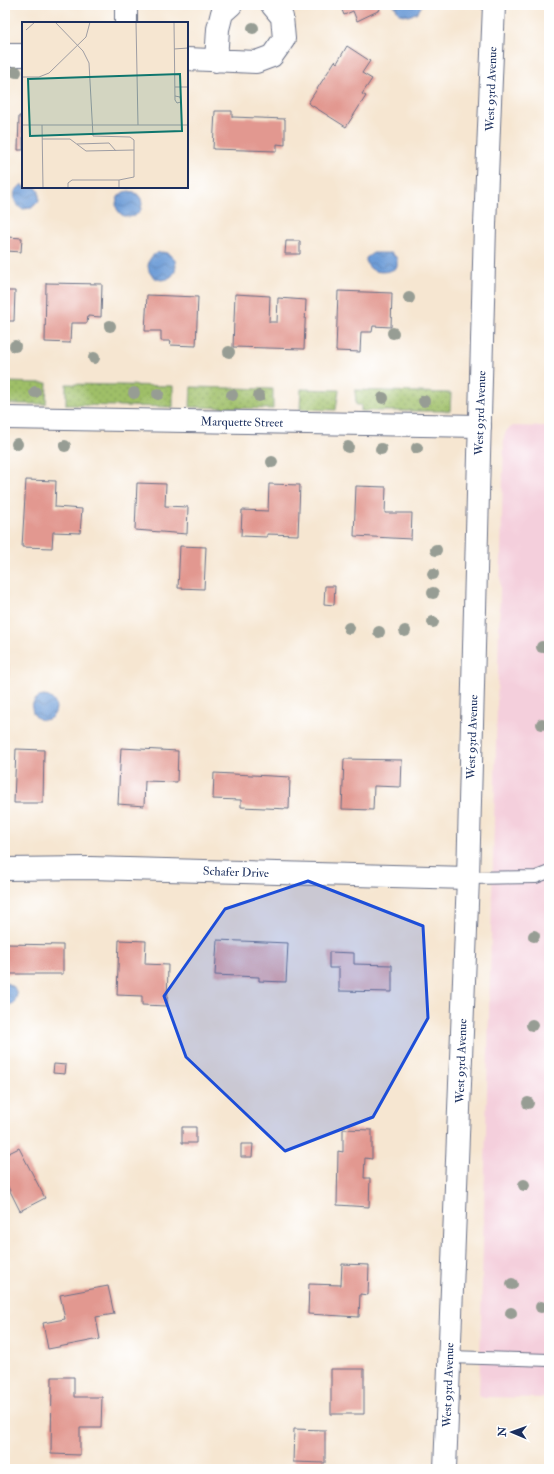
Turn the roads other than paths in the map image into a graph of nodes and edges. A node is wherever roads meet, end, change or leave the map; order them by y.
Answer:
1 (126, 5) edge
2 (231, 5) edge
3 (272, 5) edge
4 (494, 5) edge
5 (126, 22) edge
6 (5, 55) edge
7 (22, 55) edge
8 (188, 59) edge
9 (216, 61) junction
10 (5, 418) edge
11 (480, 426) junction
12 (5, 869) edge
13 (549, 872) edge
14 (468, 878) junction
15 (449, 1357) junction
16 (549, 1360) edge
17 (445, 1469) edge

1 - 5 street
2 - 9 street
3 - 9 street
4 - 11 street, West 93rd Avenue
6 - 7 street
8 - 9 street
10 - 11 street, Marquette Street
11 - 14 street, West 93rd Avenue
12 - 14 street, Schafer Drive
13 - 14 lane
14 - 15 street, West 93rd Avenue
15 - 16 lane
15 - 17 street, West 93rd Avenue

